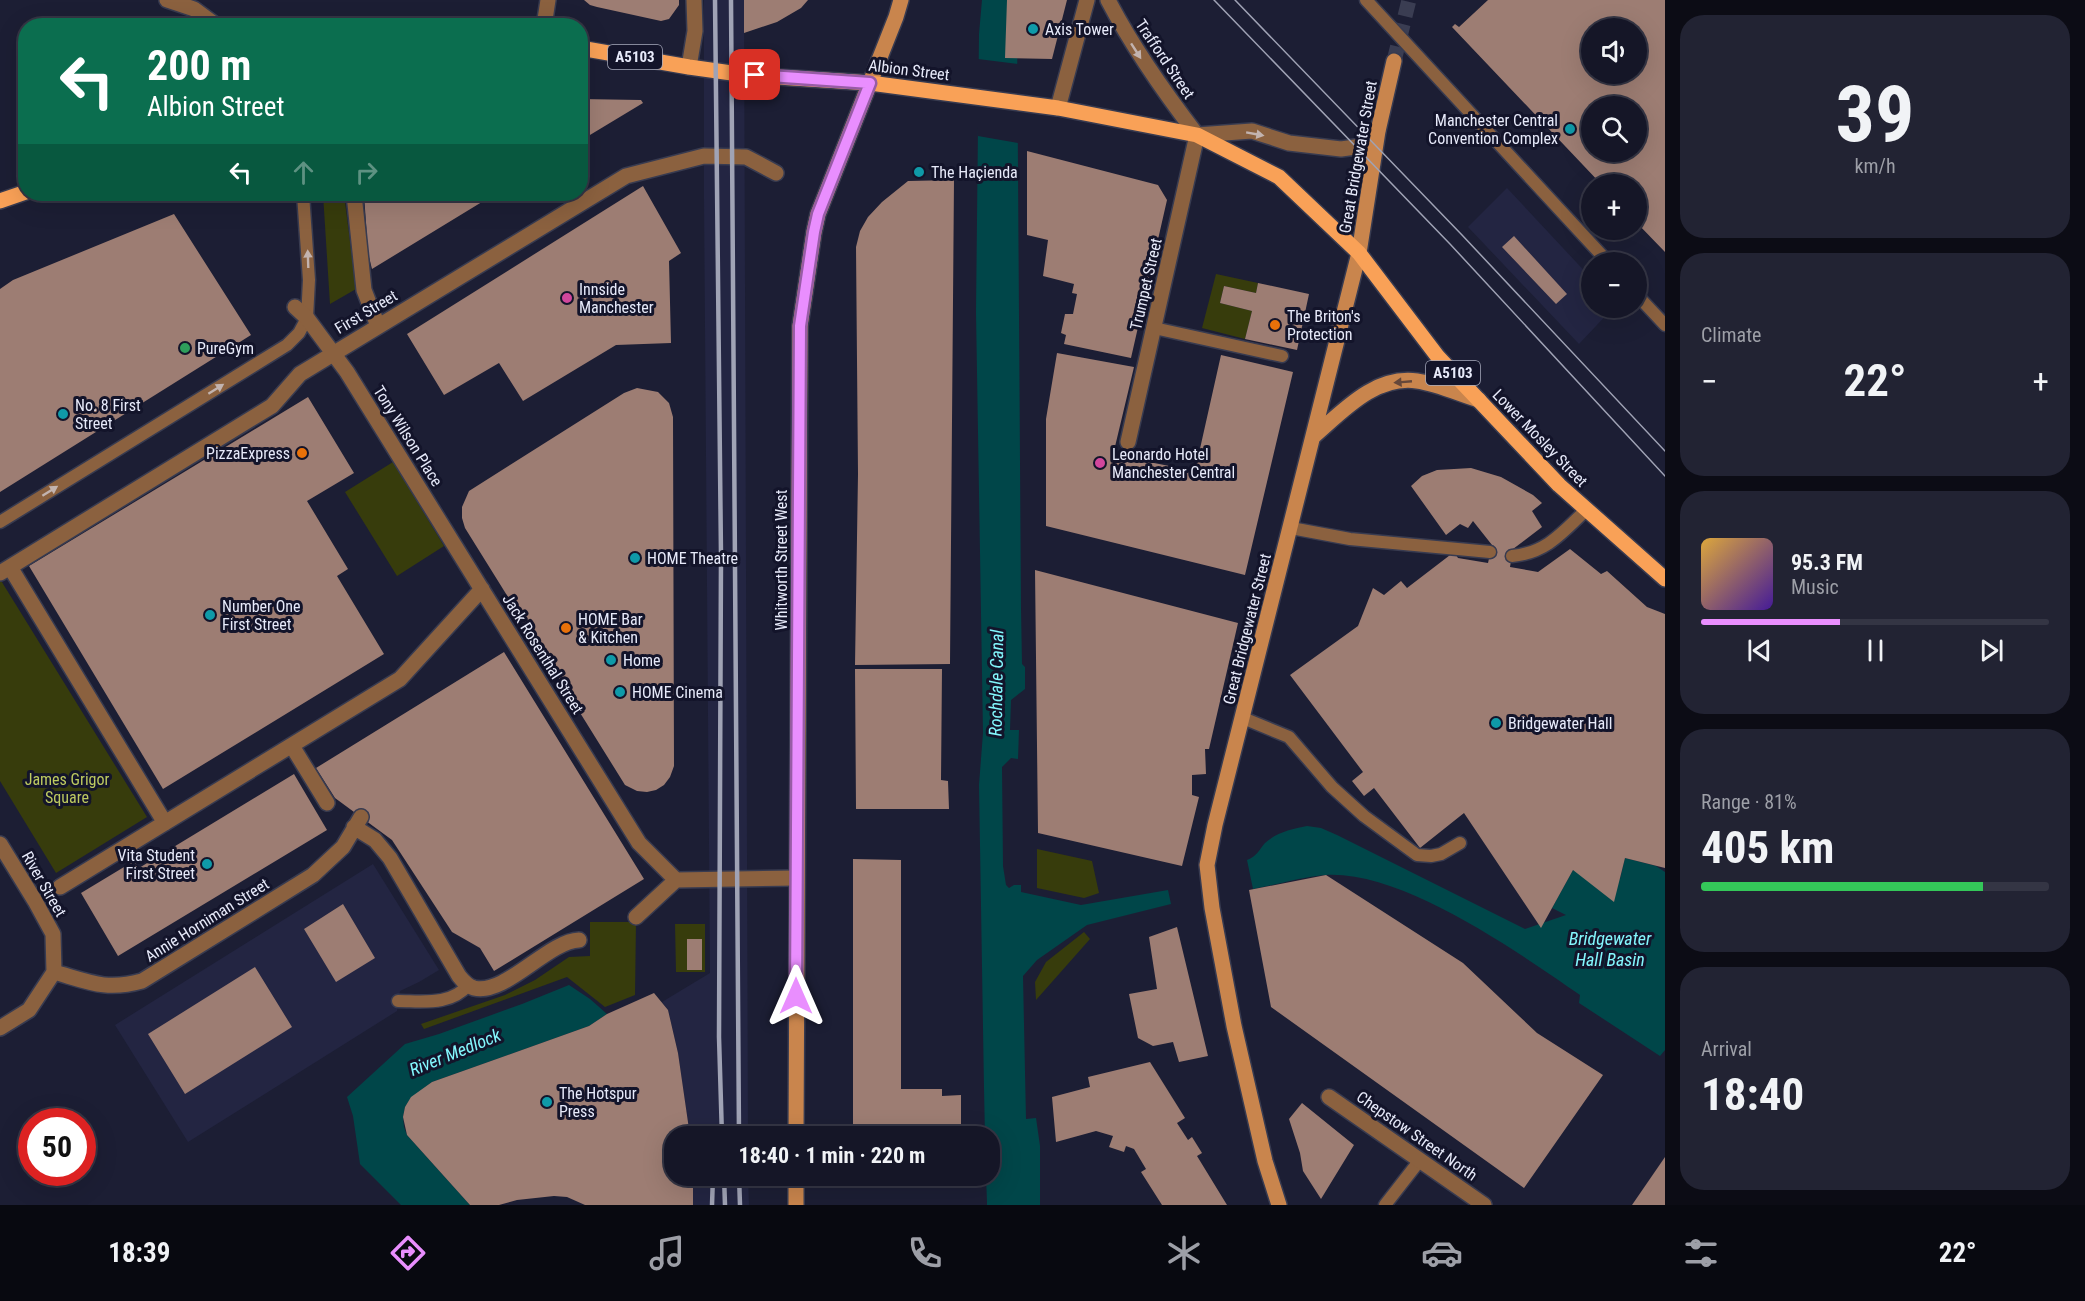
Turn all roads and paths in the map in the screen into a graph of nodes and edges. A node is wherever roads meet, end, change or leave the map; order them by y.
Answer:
1 (167, 0) edge
2 (548, 0) edge
3 (694, 0) edge
4 (901, 0) edge
5 (1087, 0) edge
6 (1108, 0) edge
7 (1366, 0) edge
8 (206, 18) edge
9 (545, 18) edge
10 (588, 49) edge
11 (1394, 61) tunnel mouth
12 (688, 67) junction
13 (870, 83) junction
14 (1058, 108) junction
15 (1378, 131) junction
16 (1197, 135) junction
17 (776, 173) dead end
18 (18, 195) edge
19 (588, 199) edge
20 (0, 201) edge
21 (304, 201) edge
22 (355, 201) edge
23 (585, 201) edge
24 (1599, 252) edge
25 (1359, 253) junction
26 (1647, 306) edge
27 (295, 307) dead end
28 (307, 318) junction
29 (1665, 325) edge
30 (378, 326) junction
31 (1154, 328) junction
32 (334, 352) junction
33 (1282, 356) dead end
34 (1479, 400) junction
35 (1314, 436) junction
36 (1128, 442) dead end
37 (1586, 510) junction
38 (0, 522) edge
39 (1291, 528) junction
40 (1490, 552) dead end
41 (1512, 556) dead end
42 (5, 570) edge
43 (1665, 579) edge
44 (482, 589) junction
45 (1243, 718) junction
46 (292, 746) junction
47 (327, 803) dead end
48 (165, 823) junction
49 (1460, 843) dead end
50 (0, 844) edge
51 (796, 878) junction
52 (676, 880) junction
53 (60, 887) dead end
54 (636, 917) dead end
55 (579, 940) dead end
56 (54, 972) junction
57 (468, 985) junction
58 (399, 1000) dead end
59 (0, 1028) edge
60 (1329, 1097) dead end
61 (796, 1126) edge
62 (1419, 1160) junction
63 (796, 1186) edge
64 (796, 1205) edge
65 (1279, 1205) edge
66 (1385, 1205) edge
67 (1484, 1205) edge

1 - 8 street
2 - 9 street
3 - 12 street
4 - 13 street, Whitworth Street West
5 - 14 street
6 -> 16 street, Trafford Street
7 - 24 lane
10 - 12 main road, Albion Street / A5103
11 - 15 street, Great Bridgewater Street
12 - 13 main road, Albion Street / A5103
13 - 14 main road, Albion Street / A5103
13 - 51 street, Whitworth Street West
14 - 16 main road, Albion Street / A5103
16 -> 15 street, Albion Street
15 - 25 street, Great Bridgewater Street
16 - 25 main road, Albion Street / A5103
16 - 31 street, Trumpet Street
17 - 19 street, First Street
18 - 20 main road
28 -> 21 lane
22 - 30 street
23 - 30 street, First Street
25 - 34 main road, Lower Mosley Street / A5103
25 - 35 street, Great Bridgewater Street
26 - 29 lane
27 - 28 street, Tony Wilson Place
28 - 32 street, Tony Wilson Place
38 -> 28 lane, First Street
30 - 32 street, First Street
31 - 33 lane
31 - 36 street, Trumpet Street
32 - 42 street, First Street
32 - 44 street, Tony Wilson Place
34 -> 35 street
34 - 37 main road, Lower Mosley Street / A5103
35 - 39 street, Great Bridgewater Street
37 - 41 lane
37 - 43 main road, Lower Mosley Street / A5103
39 - 40 lane
39 - 45 street, Great Bridgewater Street
42 - 48 street
44 - 46 street, Jack Rosenthal Street
44 - 52 street, Jack Rosenthal Street
45 - 49 lane
45 - 65 street, Great Bridgewater Street
46 - 47 street
46 - 48 street, Jack Rosenthal Street
48 - 53 street, Jack Rosenthal Street
50 - 56 street, River Street
51 - 52 street
51 - 61 street, Whitworth Street West
52 - 54 street
55 - 57 street
56 - 57 street, Annie Horniman Street
56 - 59 street
57 - 58 lane
60 - 62 street, Chepstow Street North
62 - 66 lane
62 - 67 street, Chepstow Street North
63 - 64 street

